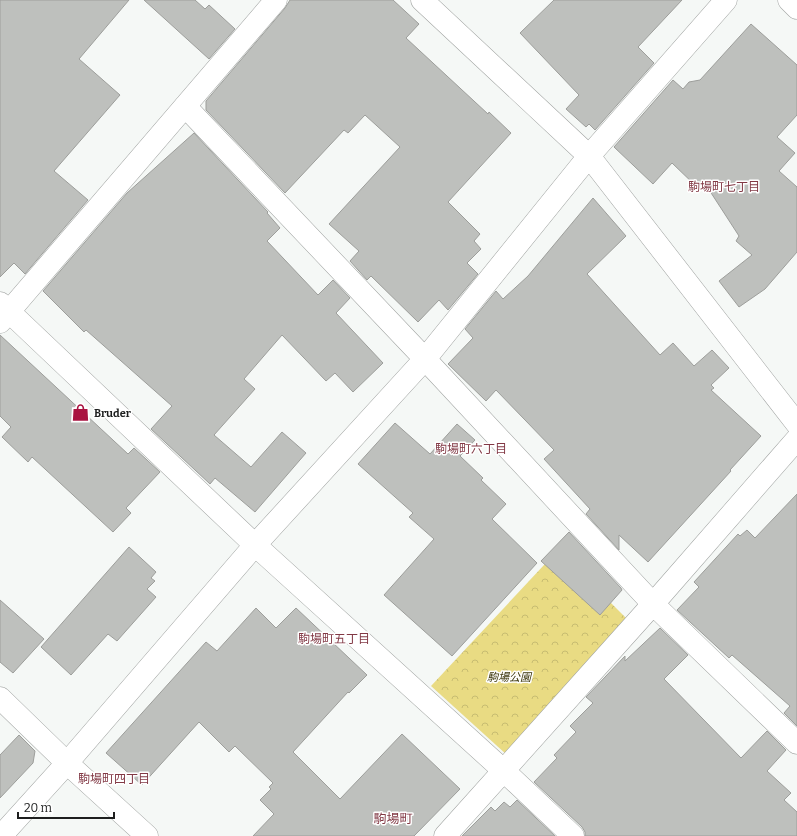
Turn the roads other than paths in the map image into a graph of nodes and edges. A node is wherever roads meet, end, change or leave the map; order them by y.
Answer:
1 (276, 0) edge
2 (422, 0) edge
3 (726, 0) edge
4 (789, 0) edge
5 (797, 8) edge
6 (185, 106) junction
7 (589, 156) junction
8 (3, 312) edge
9 (425, 359) junction
10 (797, 424) edge
11 (797, 439) edge
12 (255, 545) junction
13 (653, 604) junction
14 (0, 698) edge
15 (797, 743) edge
16 (67, 763) junction
17 (503, 770) junction
18 (1, 836) edge
19 (147, 836) edge
20 (445, 836) edge
21 (573, 836) edge

1 - 6 street
2 - 7 street
3 - 7 street
4 - 5 street
6 - 8 street
6 - 9 street
7 - 9 street
7 - 10 street
8 - 12 street
9 - 12 street
9 - 13 street
11 - 13 street
12 - 16 street
12 - 17 street
13 - 15 street
13 - 17 street
14 - 16 street
16 - 18 street
16 - 19 street
17 - 20 street
17 - 21 street

